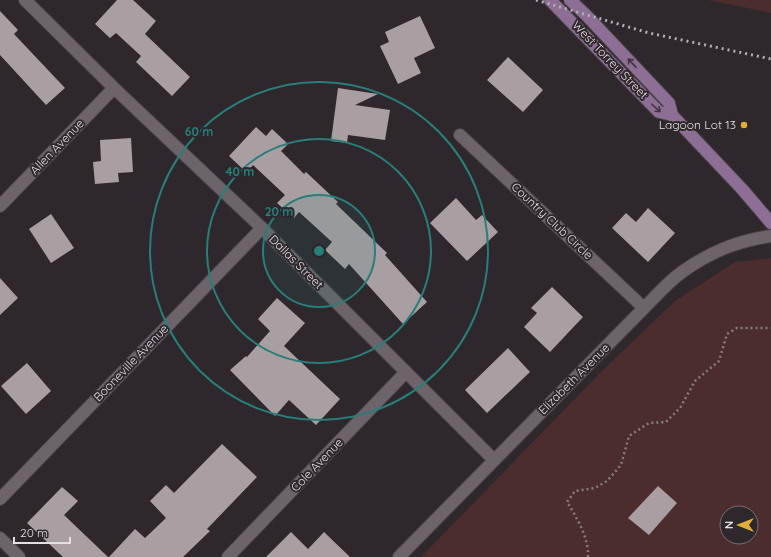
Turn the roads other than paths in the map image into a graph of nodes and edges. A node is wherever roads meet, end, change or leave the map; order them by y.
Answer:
1 (25, 0) edge
2 (550, 0) edge
3 (570, 0) edge
4 (114, 88) junction
5 (672, 116) junction
6 (460, 135) dead end
7 (0, 206) edge
8 (771, 223) edge
9 (262, 228) junction
10 (771, 236) edge
11 (644, 308) junction
12 (406, 372) junction
13 (494, 460) junction
14 (0, 499) edge
15 (0, 538) edge
16 (19, 557) edge
17 (228, 557) edge
18 (399, 557) edge

1 - 4 street, Dallas Street
2 -> 5 street, West Torrey Street
5 -> 3 street, West Torrey Street
4 - 7 street, Allen Avenue
4 - 9 street, Dallas Street
5 - 8 street, West Torrey Street
6 - 11 street, Country Club Circle
9 - 12 street, Dallas Street
9 - 14 street, Booneville Avenue
10 - 11 street, Elizabeth Avenue
11 - 13 street, Elizabeth Avenue
12 - 13 street, Dallas Street
12 - 17 street, Cole Avenue
13 - 18 street, Elizabeth Avenue
15 - 16 street

